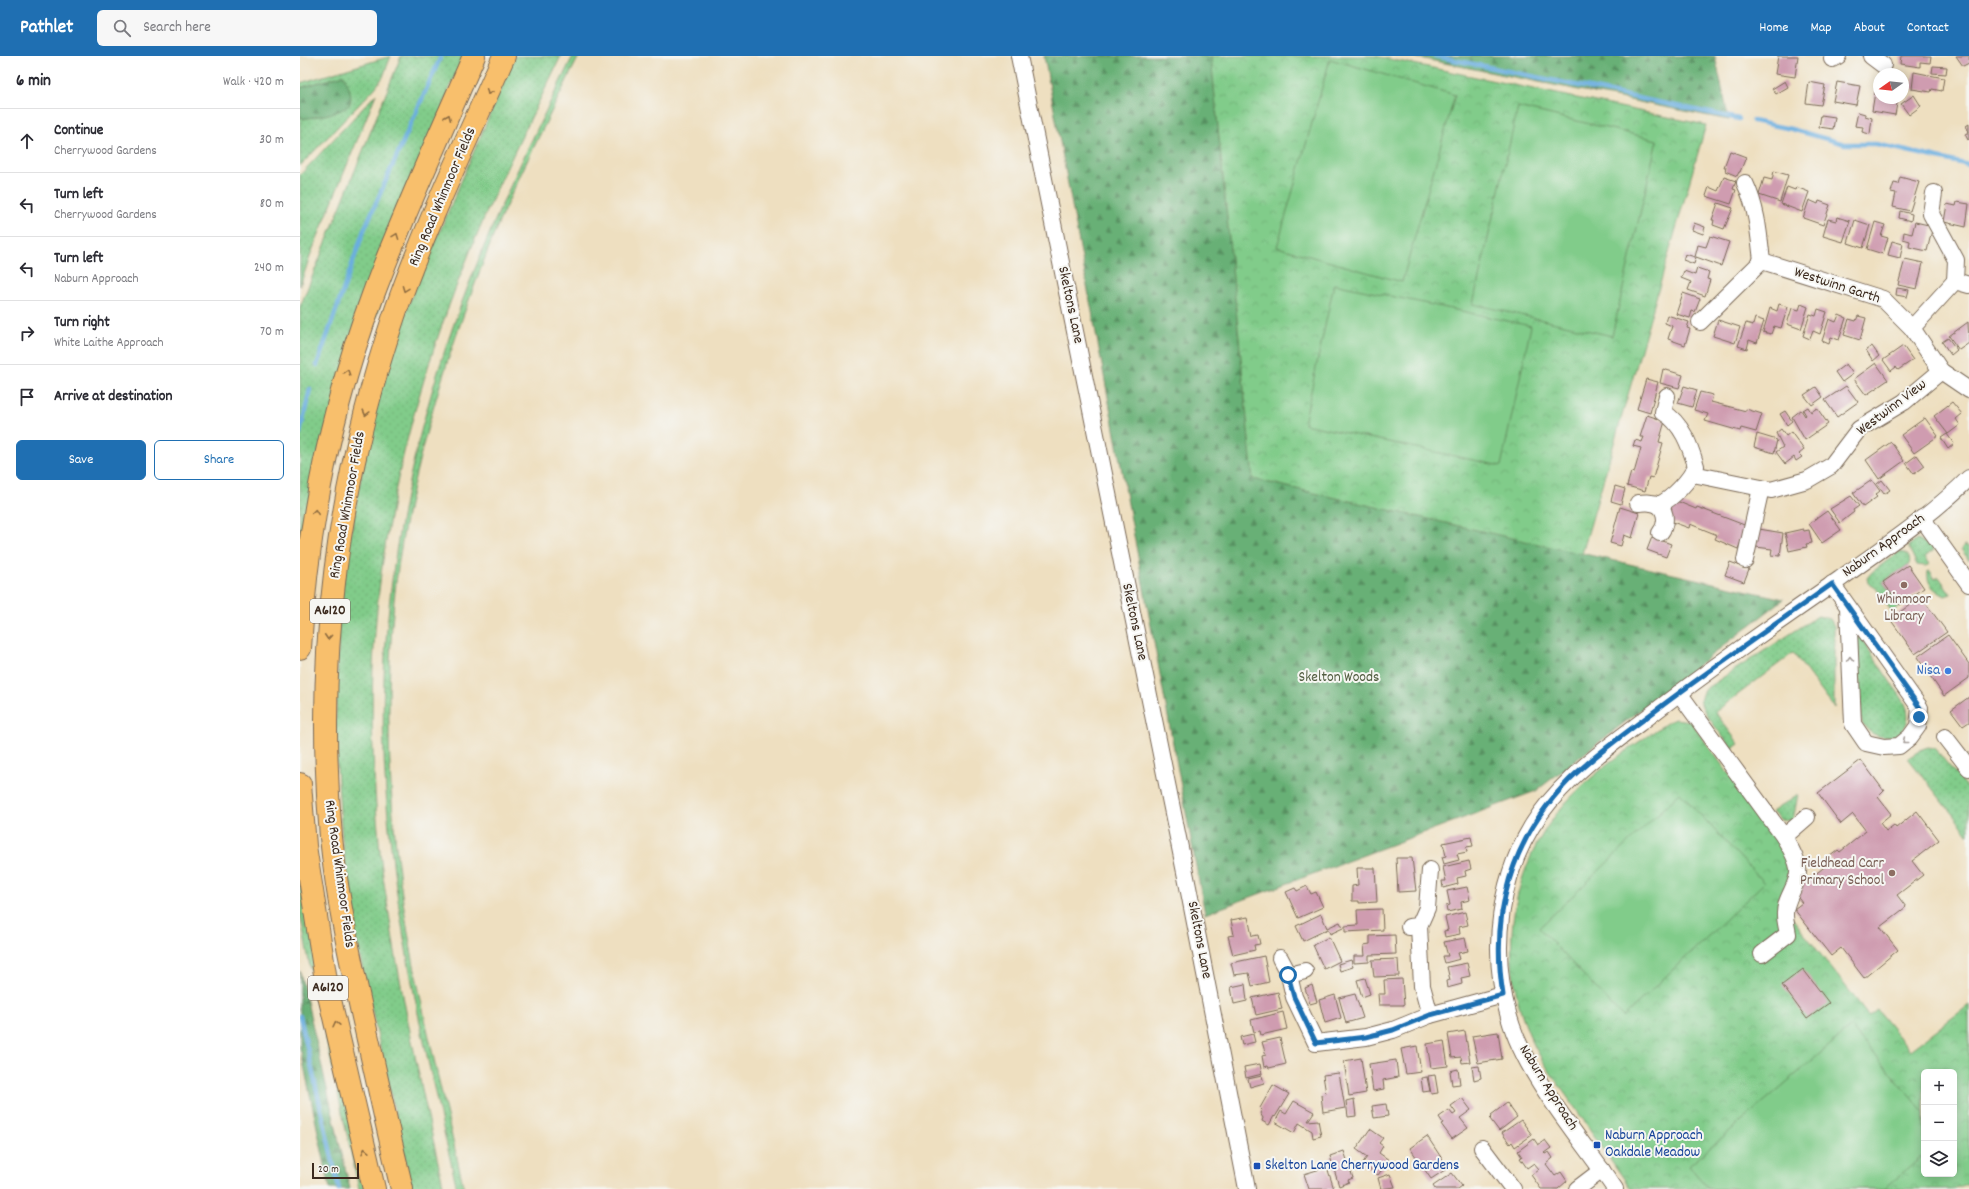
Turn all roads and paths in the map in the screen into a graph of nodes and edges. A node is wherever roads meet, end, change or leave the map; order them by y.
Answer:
1 (474, 56) edge
2 (504, 56) edge
3 (1019, 56) edge
4 (1745, 183) dead end
5 (1934, 193) dead end
6 (1762, 261) junction
7 (1962, 283) edge
8 (1700, 322) dead end
9 (1912, 328) junction
10 (1941, 371) junction
11 (1969, 390) edge
12 (1667, 396) dead end
13 (1693, 474) junction
14 (1969, 478) edge
15 (1761, 488) junction
16 (1638, 503) dead end
17 (1659, 506) junction
18 (1922, 518) junction
19 (1660, 533) dead end
20 (1745, 560) dead end
21 (1832, 584) junction
22 (1969, 584) edge
23 (1848, 607) junction
24 (300, 648) edge
25 (1679, 693) junction
26 (1945, 737) dead end
27 (1969, 768) edge
28 (300, 784) edge
29 (1807, 817) dead end
30 (1784, 837) junction
31 (1430, 870) dead end
32 (1762, 954) dead end
33 (1280, 958) dead end
34 (1305, 971) dead end
35 (1288, 975) junction
36 (1503, 995) junction
37 (1430, 1015) junction
38 (1482, 1148) dead end
39 (1602, 1170) junction
40 (374, 1189) edge
41 (402, 1189) edge
42 (1248, 1189) edge
43 (1513, 1189) edge
44 (1577, 1189) edge
45 (1616, 1189) edge

24 -> 1 highway, Ring Road Whinmoor Fields / A6120
2 -> 41 highway, Ring Road Whinmoor Fields / A6120
3 - 42 street, Skeltons Lane
4 - 6 street
5 - 7 street
6 - 8 street
6 - 9 street, Westwinn Garth
7 - 9 street
9 - 10 street, Westwinn Garth
10 - 11 street, Westwinn Garth
10 - 15 street, Westwinn View
12 - 13 street
13 - 15 street, Westwinn View
13 - 17 street
14 - 18 street, Naburn Approach
15 - 20 street
16 - 17 street
17 - 19 street
18 - 21 street, Naburn Approach
18 - 22 street
21 - 23 street
21 - 25 street, Naburn Approach
23 -> 23 street
25 - 30 street
25 - 36 street, Naburn Approach
26 - 27 street
40 -> 28 highway, Ring Road Whinmoor Fields / A6120
29 - 30 street
30 - 32 street
31 - 37 street
33 - 35 street
34 - 35 street
35 - 37 street
36 - 37 street
36 - 39 street, Naburn Approach
38 - 43 street
39 - 44 street
39 - 45 street, Naburn Approach

